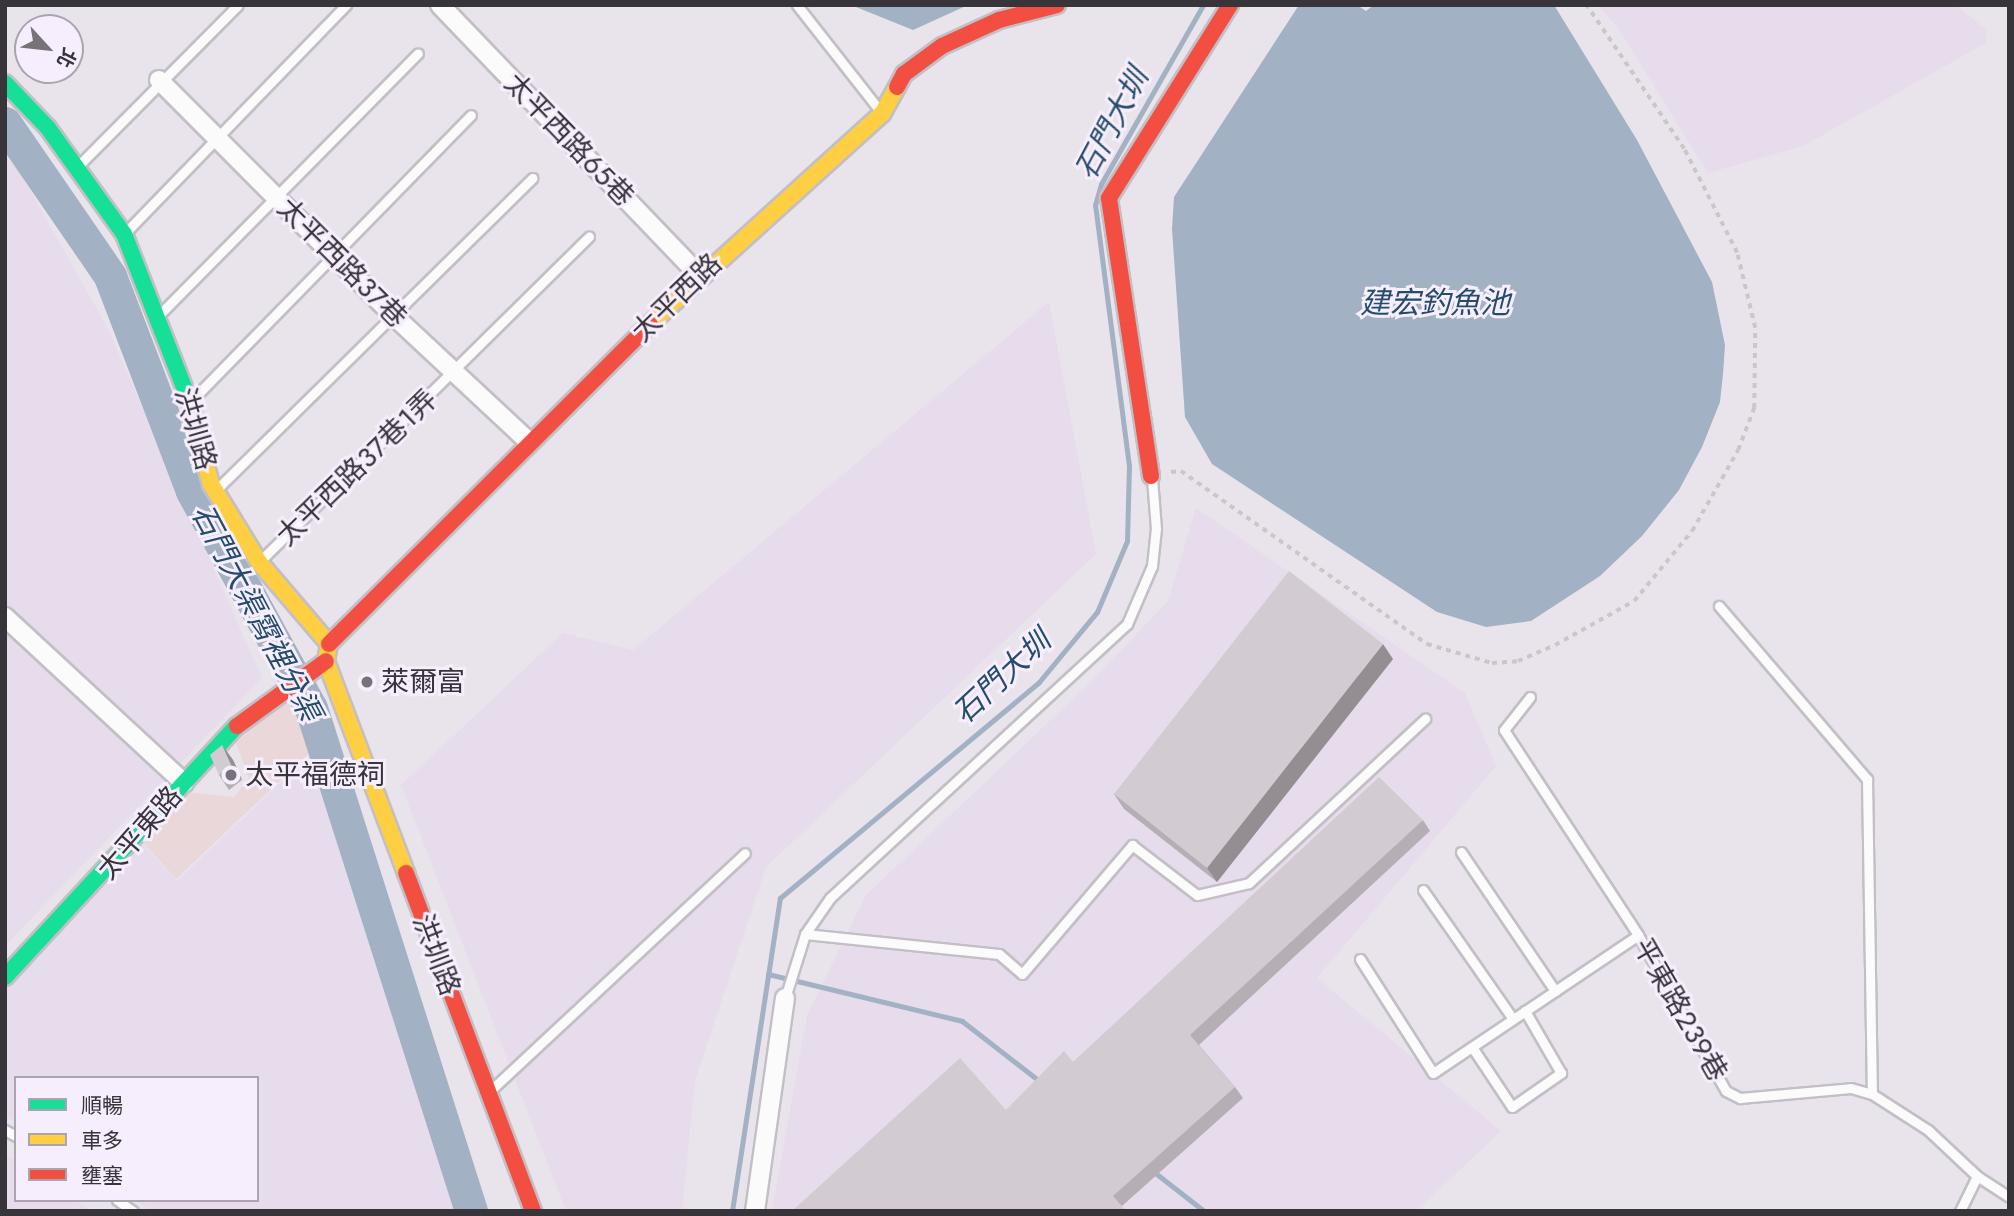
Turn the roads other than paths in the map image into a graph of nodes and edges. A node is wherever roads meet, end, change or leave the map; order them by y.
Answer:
1 (238, 5) edge
2 (346, 5) edge
3 (440, 5) edge
4 (797, 5) edge
5 (1057, 5) edge
6 (1230, 5) edge
7 (418, 52) dead end
8 (159, 80) junction
9 (5, 83) edge
10 (883, 114) junction
11 (471, 116) dead end
12 (218, 137) junction
13 (76, 168) junction
14 (532, 178) dead end
15 (278, 198) junction
16 (124, 234) junction
17 (589, 236) dead end
18 (334, 256) junction
19 (699, 275) junction
20 (159, 315) junction
21 (393, 315) junction
22 (454, 373) junction
23 (190, 402) junction
24 (529, 442) junction
25 (1152, 476) joint
26 (216, 490) junction
27 (259, 562) junction
28 (1719, 606) dead end
29 (5, 617) edge
30 (329, 643) junction
31 (326, 661) junction
32 (1530, 697) dead end
33 (1425, 719) dead end
34 (184, 783) junction
35 (1461, 852) dead end
36 (745, 853) dead end
37 (1423, 890) dead end
38 (805, 934) junction
39 (1638, 935) junction
40 (1360, 959) dead end
41 (5, 977) edge
42 (1555, 991) junction
43 (785, 998) joint
44 (1525, 1011) junction
45 (1513, 1019) junction
46 (1472, 1047) junction
47 (488, 1093) junction
48 (1872, 1094) junction
49 (1977, 1176) junction
50 (2009, 1197) edge
51 (533, 1211) edge
52 (755, 1211) edge
53 (1960, 1211) edge

1 - 8 lane
2 - 12 lane
3 - 19 street, 太平西路65巷
4 - 10 lane
5 - 10 street, 太平西路
6 - 25 street
7 - 15 lane
8 - 12 street, 太平西路37巷
8 - 13 lane
9 - 13 street, 洪圳路
10 - 19 street, 太平西路
11 - 18 lane
12 - 15 street, 太平西路37巷
12 - 16 lane
13 - 16 street, 洪圳路
14 - 21 lane
15 - 18 street, 太平西路37巷
15 - 20 lane
16 - 20 street, 洪圳路
17 - 22 lane, 太平西路37巷1弄
18 - 21 street, 太平西路37巷
18 - 23 lane
19 - 24 street, 太平西路
20 - 23 street, 洪圳路
21 - 22 street, 太平西路37巷
21 - 26 lane
22 - 24 street, 太平西路37巷
22 - 27 lane, 太平西路37巷1弄
23 - 26 street, 洪圳路
24 - 30 street, 太平西路
25 - 38 lane
26 - 27 street, 洪圳路
27 - 30 street, 洪圳路
28 - 48 lane
29 - 34 street
30 - 31 street
31 - 34 street, 太平東路
31 - 47 street, 洪圳路
32 - 39 lane, 平東路239巷
33 - 38 lane
34 - 41 street, 太平東路
35 - 42 lane
36 - 47 lane
37 - 45 lane
38 - 43 lane
39 - 42 lane
39 - 48 lane, 平東路239巷
40 - 46 lane
42 - 44 lane
43 - 52 street
44 - 45 lane
44 - 46 lane
45 - 46 lane
47 - 51 street, 洪圳路
48 - 49 lane, 平東路239巷
49 - 50 lane, 平東路239巷
49 - 53 lane

